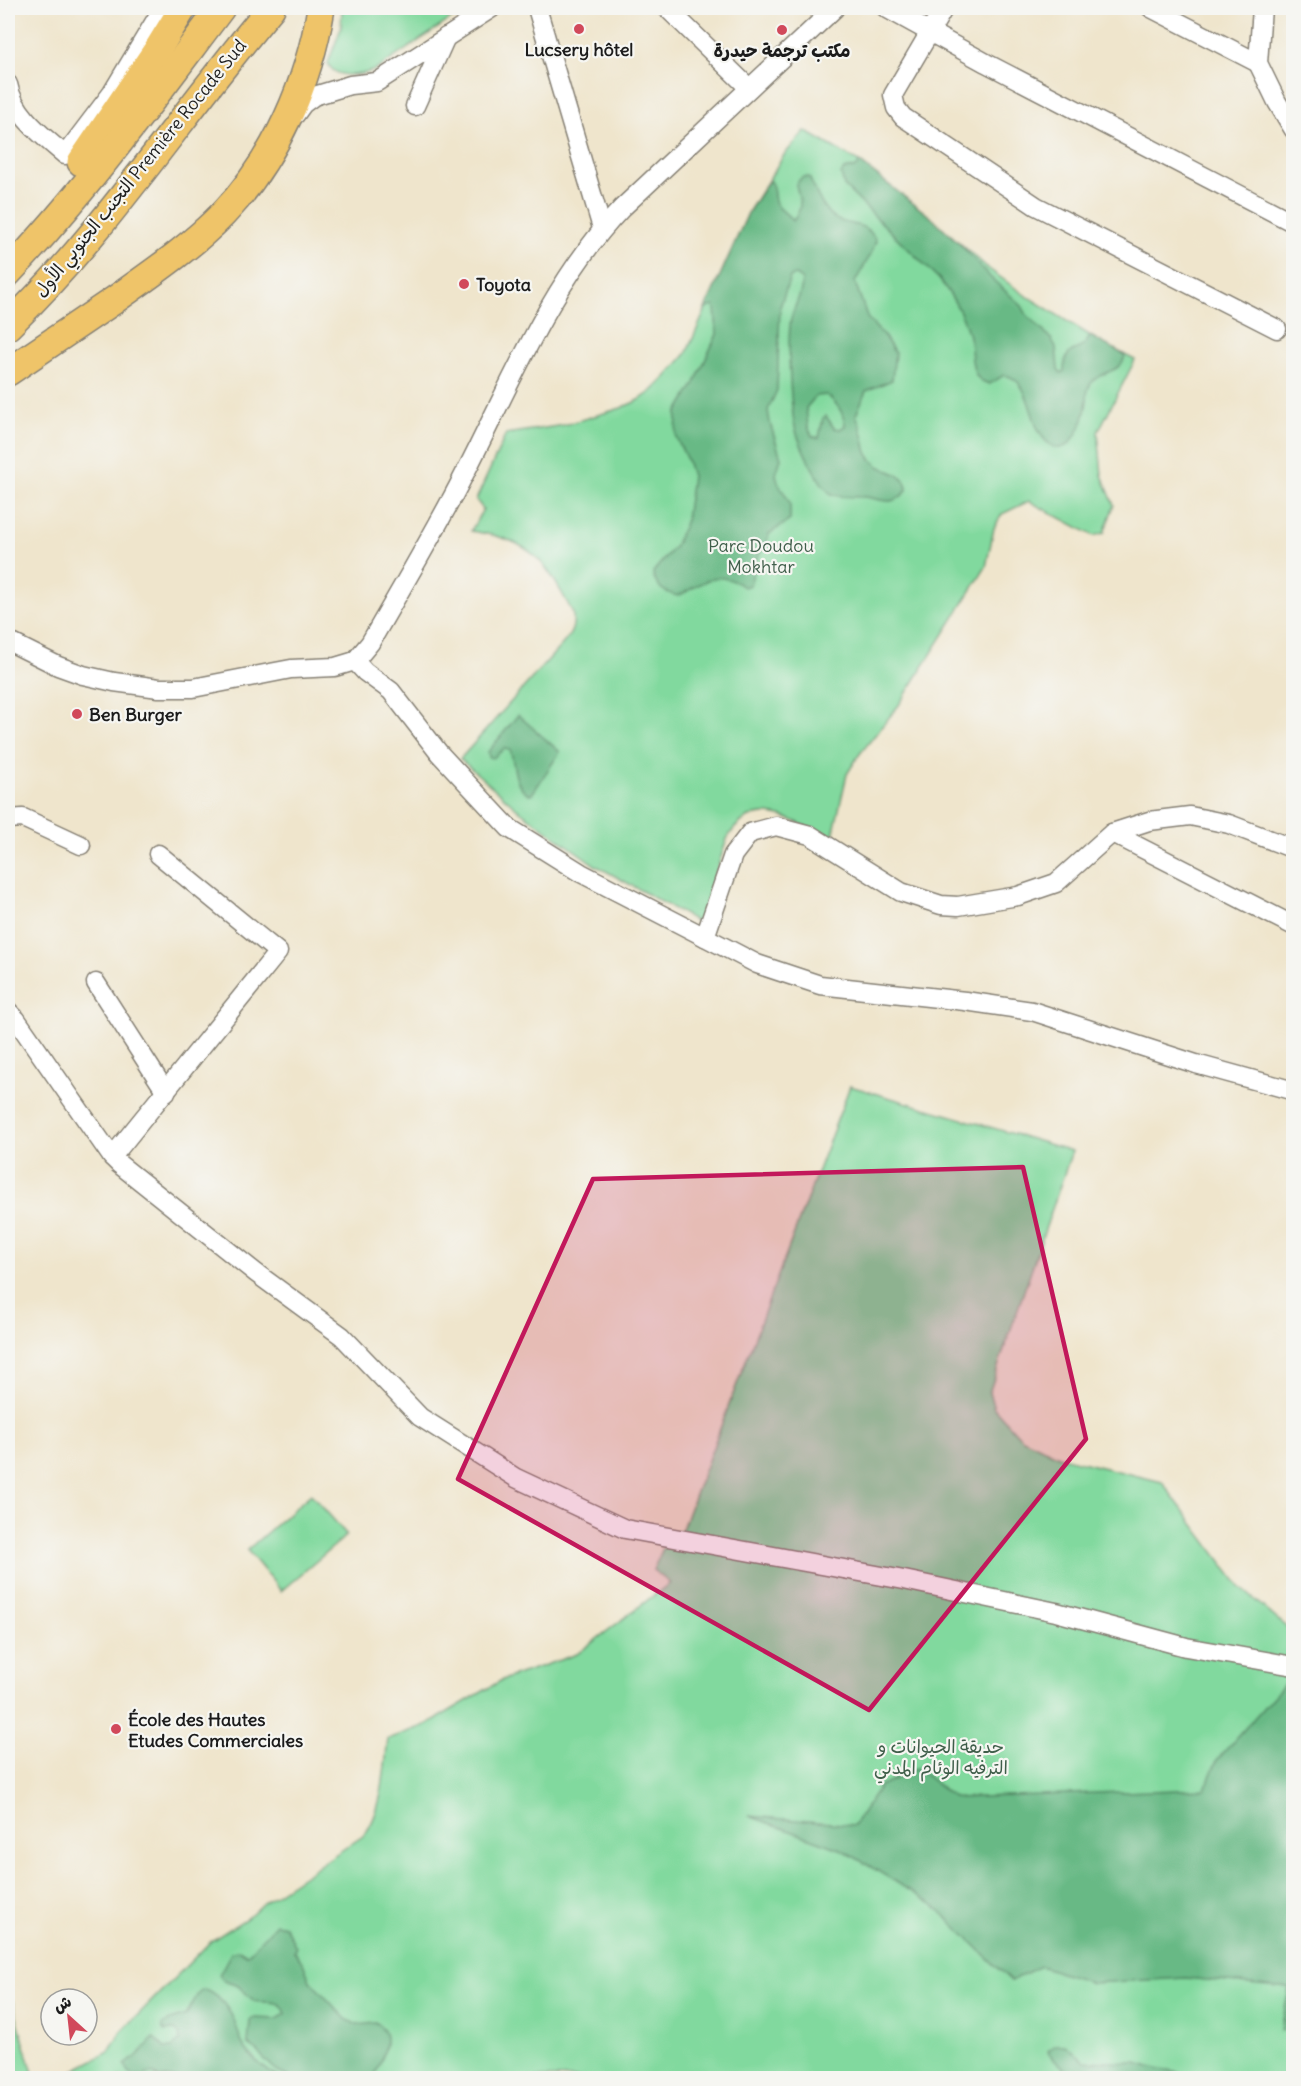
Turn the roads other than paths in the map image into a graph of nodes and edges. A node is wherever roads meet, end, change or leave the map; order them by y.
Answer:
1 (163, 8) edge
2 (183, 8) edge
3 (221, 8) edge
4 (271, 8) edge
5 (321, 8) edge
6 (492, 8) edge
7 (537, 8) edge
8 (667, 8) edge
9 (835, 8) edge
10 (886, 8) edge
11 (945, 8) edge
12 (1151, 8) edge
13 (1262, 8) edge
14 (930, 32) junction
15 (446, 37) junction
16 (1258, 63) junction
17 (8, 84) edge
18 (749, 88) junction
19 (415, 106) dead end
20 (1293, 130) edge
21 (274, 143) junction
22 (1293, 223) edge
23 (602, 228) junction
24 (8, 256) edge
25 (8, 273) edge
26 (8, 326) edge
27 (1277, 329) dead end
28 (8, 372) edge
29 (11, 644) edge
30 (355, 661) junction
31 (8, 819) edge
32 (1112, 833) junction
33 (81, 845) dead end
34 (1293, 849) edge
35 (158, 854) dead end
36 (1293, 926) edge
37 (705, 937) junction
38 (96, 983) dead end
39 (8, 1011) edge
40 (1293, 1091) edge
41 (166, 1092) junction
42 (112, 1157) junction
43 (1293, 1666) edge

1 - 17 street
2 - 24 highway
3 - 25 highway, التجنب الجنوبي الأول Première Rocade Sud
4 - 26 highway, التجنب الجنوبي الأول Première Rocade Sud
5 - 21 highway
6 - 15 street
7 - 23 street
8 - 18 street
9 - 18 street
10 - 14 street
11 - 14 street
12 - 16 street
13 - 16 street
14 - 22 street
14 - 27 street
15 - 19 street
15 - 21 street
16 - 20 street
18 - 23 street
21 - 28 highway
23 - 30 street
29 - 30 street
30 - 37 street
31 - 33 street
32 - 34 street
32 - 36 street
32 - 37 street
35 - 41 street
37 - 40 street
38 - 41 street
39 - 42 street
41 - 42 street
42 - 43 street

